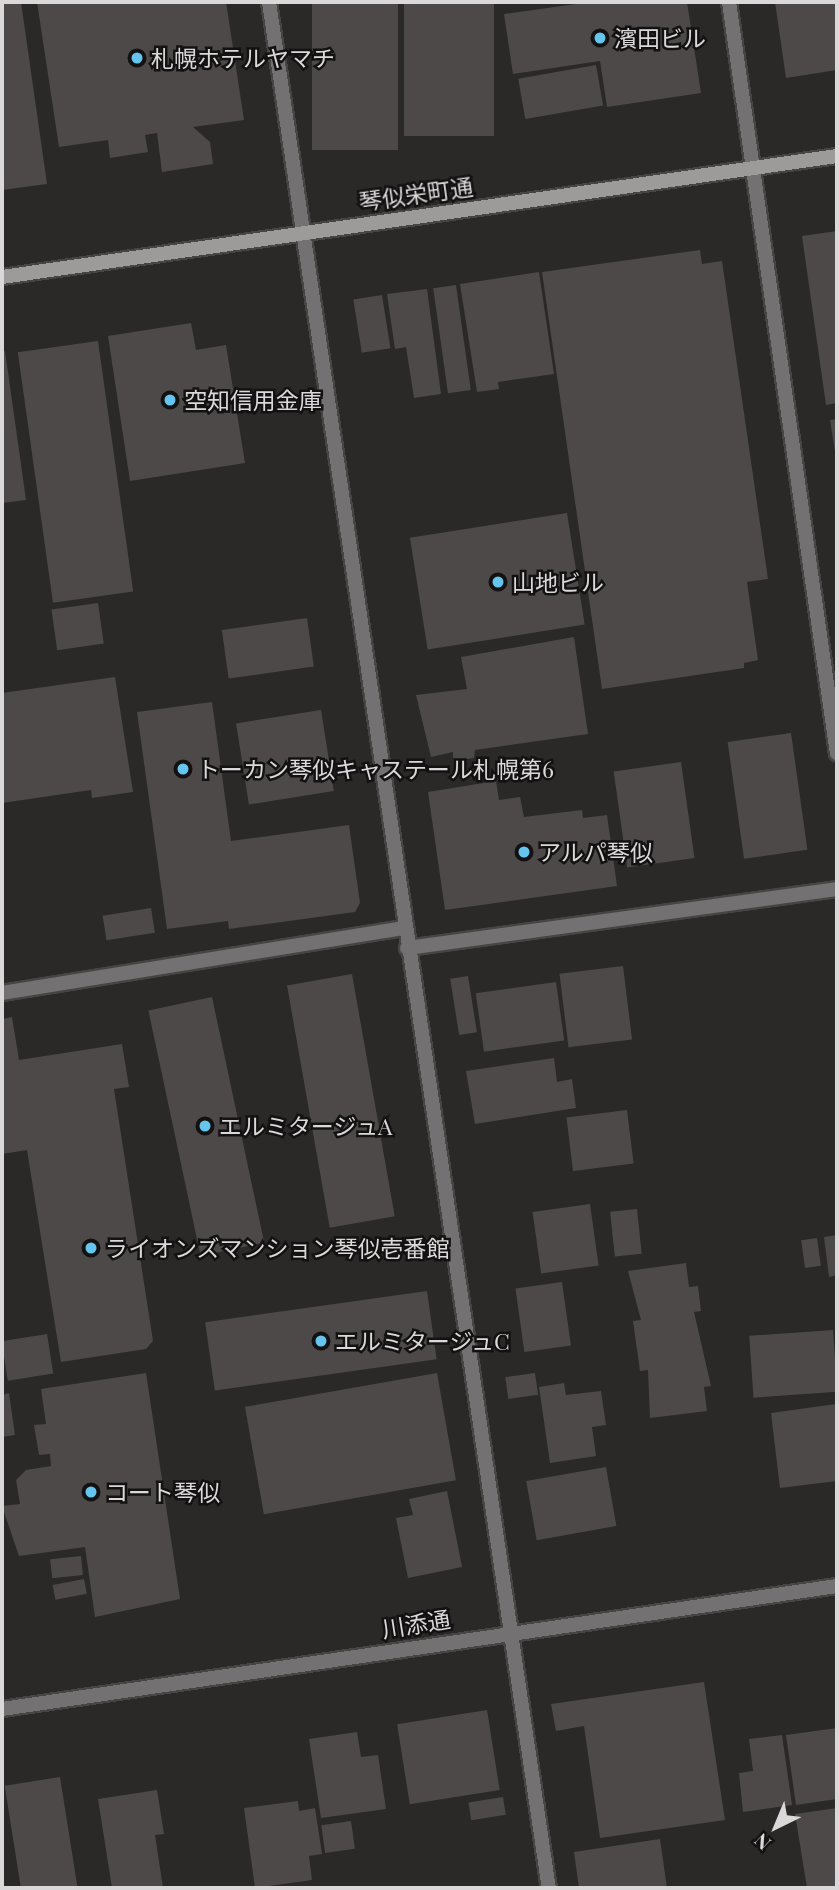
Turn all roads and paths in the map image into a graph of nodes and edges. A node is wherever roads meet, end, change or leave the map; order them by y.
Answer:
1 (270, 2) edge
2 (729, 2) edge
3 (837, 156) edge
4 (754, 168) junction
5 (302, 233) junction
6 (2, 277) edge
7 (837, 753) edge
8 (837, 888) edge
9 (404, 928) junction
10 (407, 948) junction
11 (2, 993) edge
12 (837, 1586) edge
13 (509, 1633) junction
14 (2, 1709) edge
15 (549, 1888) edge

1 - 5 street
2 - 4 street
3 - 4 main road, 琴似栄町通
4 - 5 main road, 琴似栄町通
4 - 7 street
5 - 6 main road, 琴似栄町通
5 - 9 street
8 - 10 street
9 - 10 street
9 - 11 street
10 - 13 street
12 - 13 street, 川添通
13 - 14 street, 川添通
13 - 15 street

